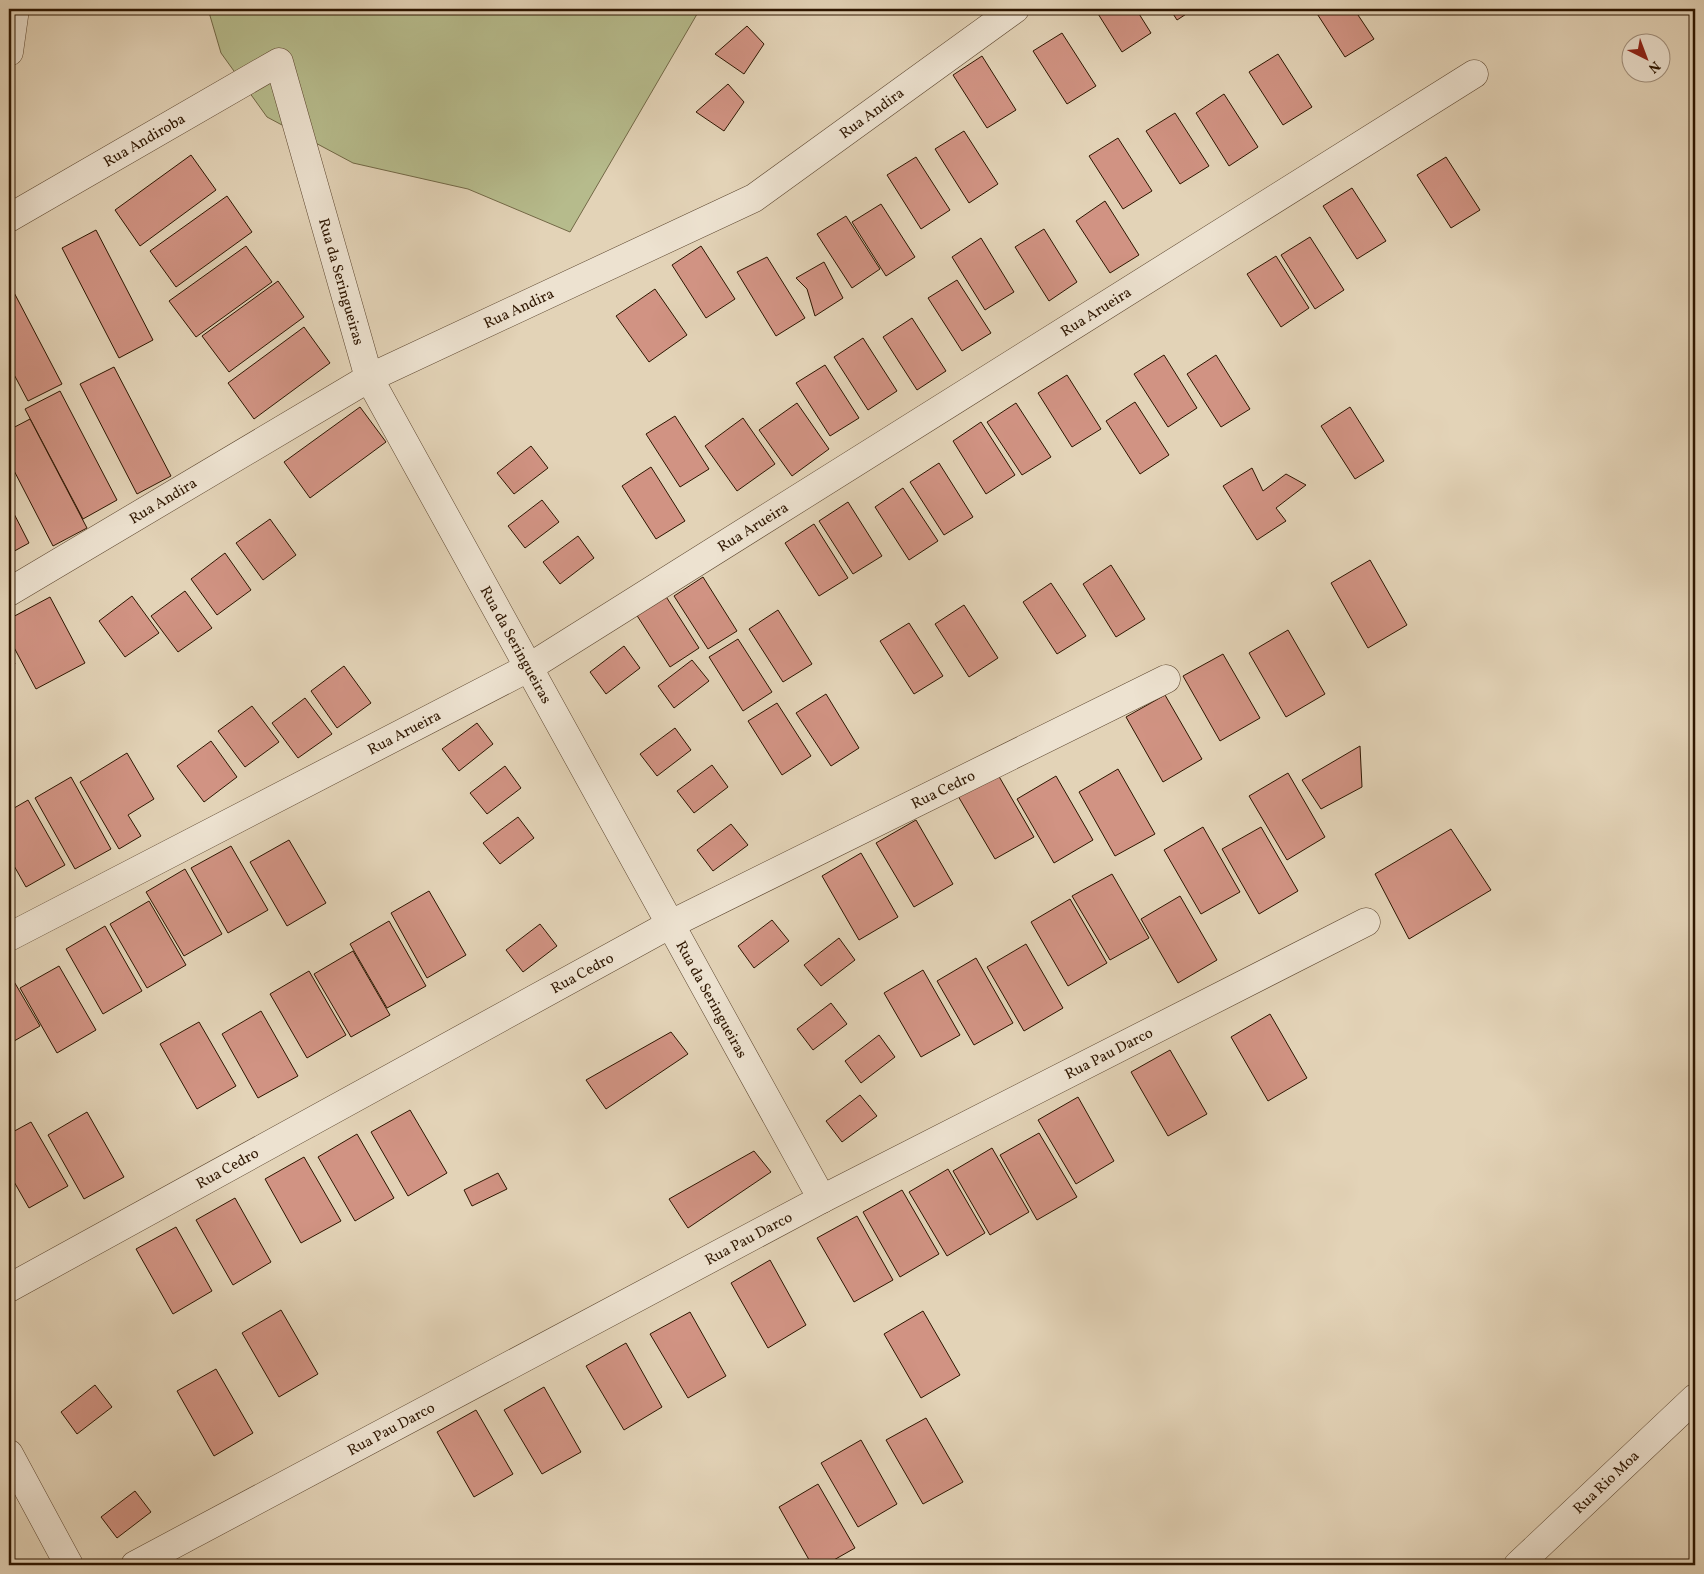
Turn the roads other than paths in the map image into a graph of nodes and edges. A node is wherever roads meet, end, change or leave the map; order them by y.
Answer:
1 (15, 9) edge
2 (1015, 9) edge
3 (9, 52) edge
4 (279, 62) joint
5 (1474, 74) dead end
6 (9, 218) edge
7 (369, 378) junction
8 (9, 592) edge
9 (528, 668) junction
10 (1166, 678) dead end
11 (1366, 922) dead end
12 (669, 925) junction
13 (9, 937) edge
14 (822, 1198) junction
15 (9, 1288) edge
16 (1695, 1398) edge
17 (9, 1454) edge
18 (69, 1565) edge
19 (135, 1565) edge
20 (1518, 1565) edge

1 - 3 street
2 - 7 street, Rua Andira
4 - 6 street, Rua Andiroba
4 - 7 street, Rua da Seringueiras
5 - 9 street, Rua Arueira
7 - 8 street, Rua Andira
7 - 9 street, Rua da Seringueiras
9 - 12 street, Rua da Seringueiras
9 - 13 street, Rua Arueira
10 - 12 street, Rua Cedro
11 - 14 street, Rua Pau Darco
12 - 14 street, Rua da Seringueiras
12 - 15 street, Rua Cedro
14 - 19 street, Rua Pau Darco
16 - 20 street, Rua Rio Moa
17 - 18 street

